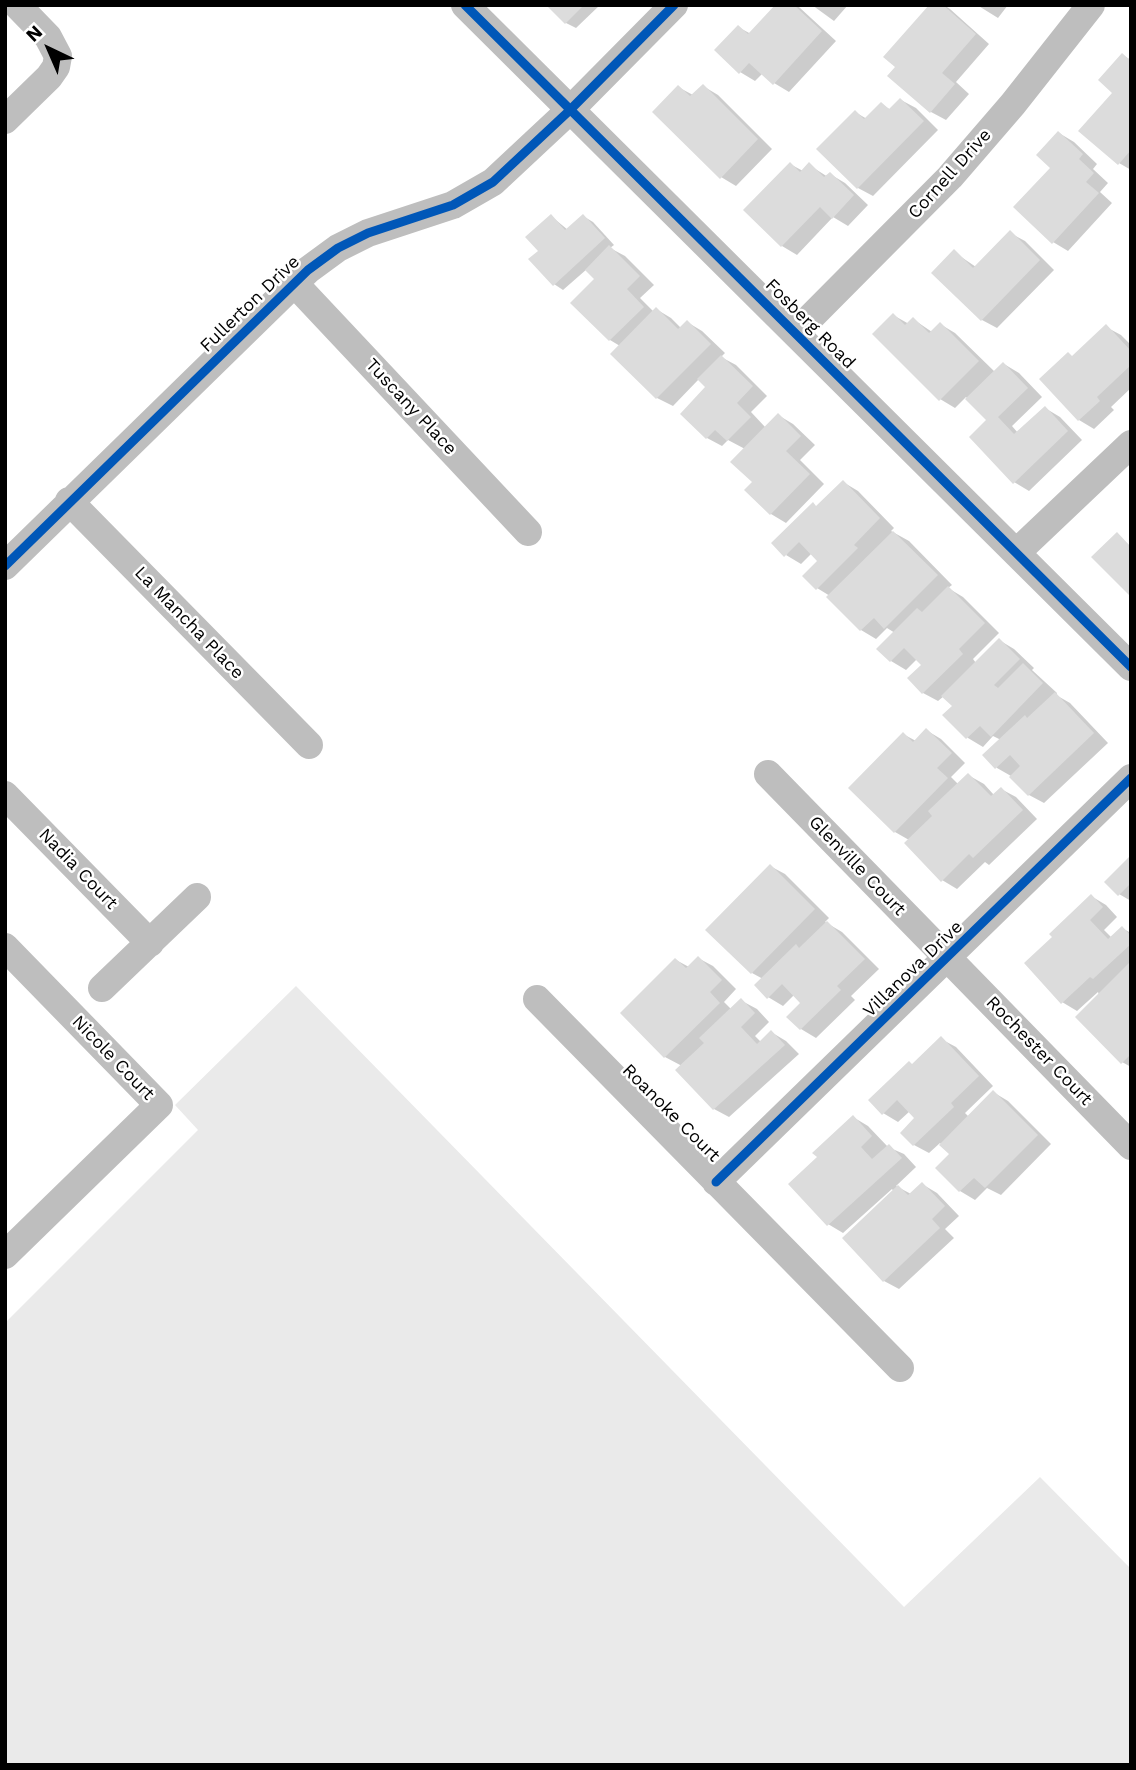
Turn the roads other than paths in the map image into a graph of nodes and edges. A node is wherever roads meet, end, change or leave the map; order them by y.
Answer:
1 (17, 5) edge
2 (465, 5) edge
3 (674, 5) edge
4 (1091, 5) edge
5 (569, 111) junction
6 (5, 120) edge
7 (294, 283) junction
8 (796, 332) junction
9 (1131, 444) edge
10 (69, 501) junction
11 (528, 531) dead end
12 (1017, 552) junction
13 (5, 566) edge
14 (1131, 667) edge
15 (309, 746) dead end
16 (768, 774) dead end
17 (1131, 778) edge
18 (5, 795) edge
19 (197, 897) dead end
20 (150, 943) junction
21 (5, 947) edge
22 (947, 957) junction
23 (102, 988) dead end
24 (537, 999) dead end
25 (1131, 1146) edge
26 (716, 1182) junction
27 (5, 1255) edge
28 (900, 1368) dead end

1 - 6 street
2 - 5 street, Fosberg Road
3 - 5 street, Fullerton Drive
4 - 8 street, Cornell Drive
5 - 7 street, Fullerton Drive
5 - 8 street, Fosberg Road
7 - 10 street, Fullerton Drive
7 - 11 street, Tuscany Place
8 - 12 street, Fosberg Road
9 - 12 street
10 - 13 street, Fullerton Drive
10 - 15 street, La Mancha Place
12 - 14 street, Fosberg Road
16 - 22 street, Glenville Court
17 - 22 street, Villanova Drive
18 - 20 street, Nadia Court
19 - 20 street
20 - 23 street
21 - 27 street, Nicole Court
22 - 25 street, Rochester Court
22 - 26 street, Villanova Drive
24 - 26 street, Roanoke Court
26 - 28 street, Roanoke Court

